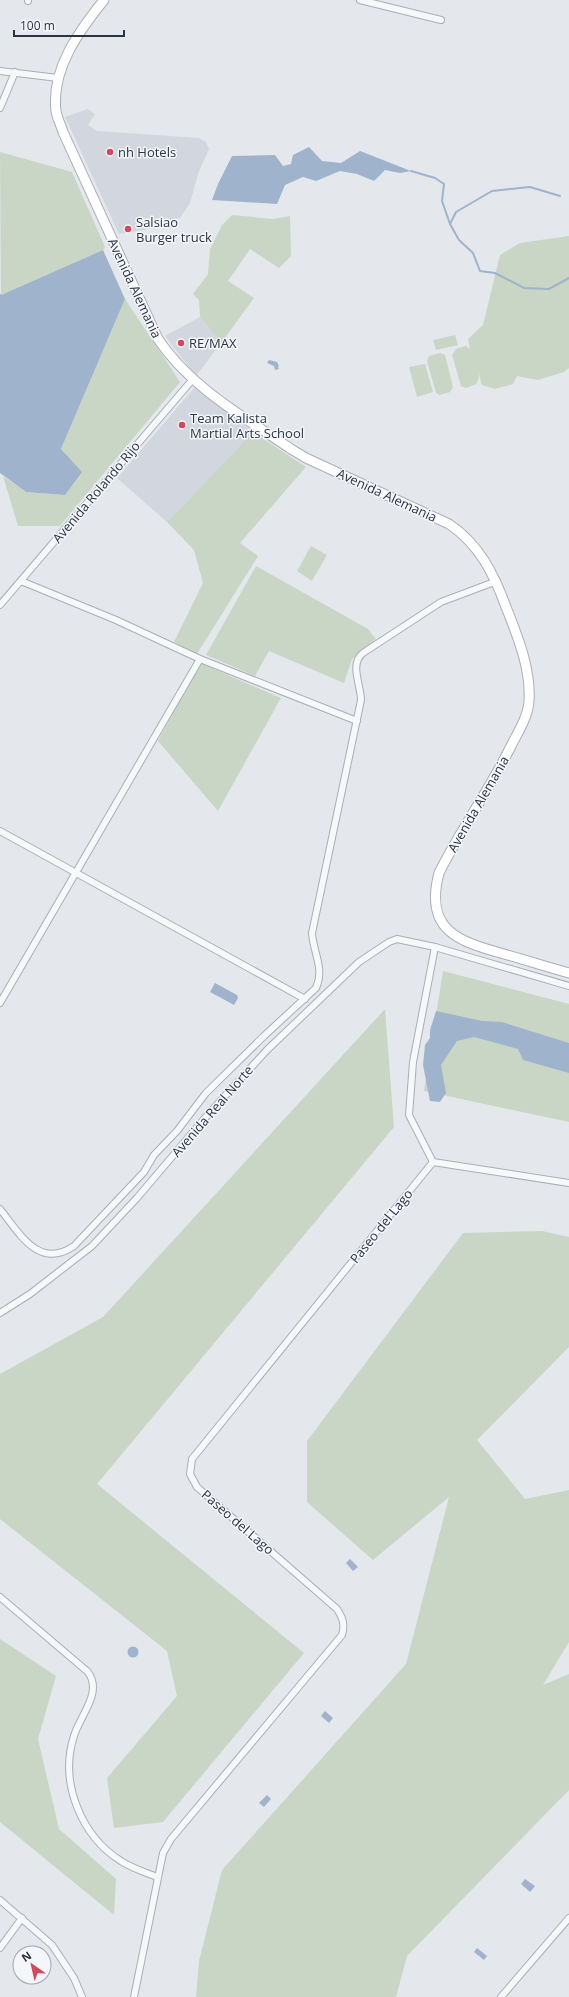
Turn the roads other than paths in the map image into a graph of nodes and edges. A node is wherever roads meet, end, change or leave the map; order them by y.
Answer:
1 (104, 0) edge
2 (360, 0) edge
3 (440, 20) dead end
4 (0, 71) edge
5 (15, 72) junction
6 (58, 78) junction
7 (0, 108) edge
8 (193, 379) junction
9 (21, 581) junction
10 (496, 581) junction
11 (0, 605) edge
12 (200, 659) junction
13 (358, 721) junction
14 (0, 831) edge
15 (76, 873) junction
16 (435, 947) junction
17 (569, 973) edge
18 (569, 986) edge
19 (305, 999) junction
20 (0, 1003) edge
21 (433, 1162) junction
22 (569, 1183) edge
23 (0, 1209) edge
24 (0, 1313) edge
25 (0, 1597) edge
26 (157, 1877) junction
27 (0, 1900) edge
28 (22, 1918) junction
29 (569, 1918) edge
30 (0, 1948) edge
31 (82, 1997) edge
32 (134, 1997) edge
33 (501, 1997) edge

1 - 6 street, Avenida Alemania
2 - 3 street
4 - 5 street
5 - 6 street
5 - 7 street
6 - 8 street, Avenida Alemania
8 - 9 street, Avenida Rolando Rijo
8 - 10 street, Avenida Alemania
9 - 11 street, Avenida Rolando Rijo
9 - 12 street
10 - 13 street
10 - 17 street, Avenida Alemania
12 - 13 street
12 - 15 street
13 - 19 street
14 - 15 street
15 - 19 street
15 - 20 street
16 - 18 street, Avenida Real Norte
16 - 21 street
16 - 24 street, Avenida Real Norte
19 - 23 street
21 - 22 street
21 - 26 street, Paseo del Lago
25 - 26 street
26 - 32 street
27 - 28 street
28 - 30 street
28 - 31 street
29 - 33 street

